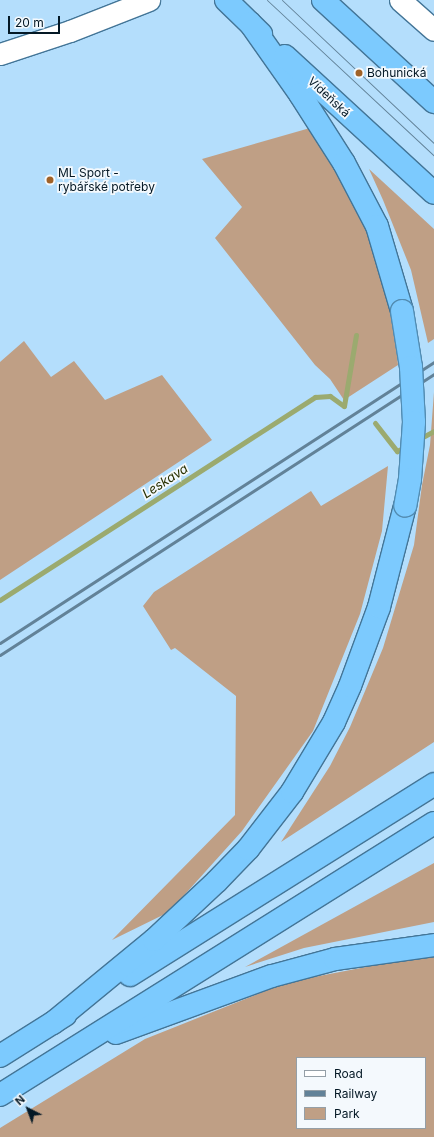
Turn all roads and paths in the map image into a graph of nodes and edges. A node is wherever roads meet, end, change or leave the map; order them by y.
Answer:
1 (149, 0) edge
2 (322, 0) edge
3 (400, 0) edge
4 (230, 4) edge
5 (250, 23) junction
6 (434, 30) edge
7 (0, 54) edge
8 (434, 102) edge
9 (434, 193) edge
10 (434, 784) edge
11 (434, 823) edge
12 (434, 945) edge
13 (53, 1023) junction
14 (72, 1050) junction
15 (0, 1056) edge
16 (0, 1095) edge

1 - 7 street
2 - 8 highway
3 - 6 street
4 - 5 highway, Vídeňská
5 - 9 highway, Vídeňská
5 - 13 highway, bridge
10 - 13 highway
11 - 14 highway
12 - 14 highway
13 - 15 highway
14 - 16 highway

